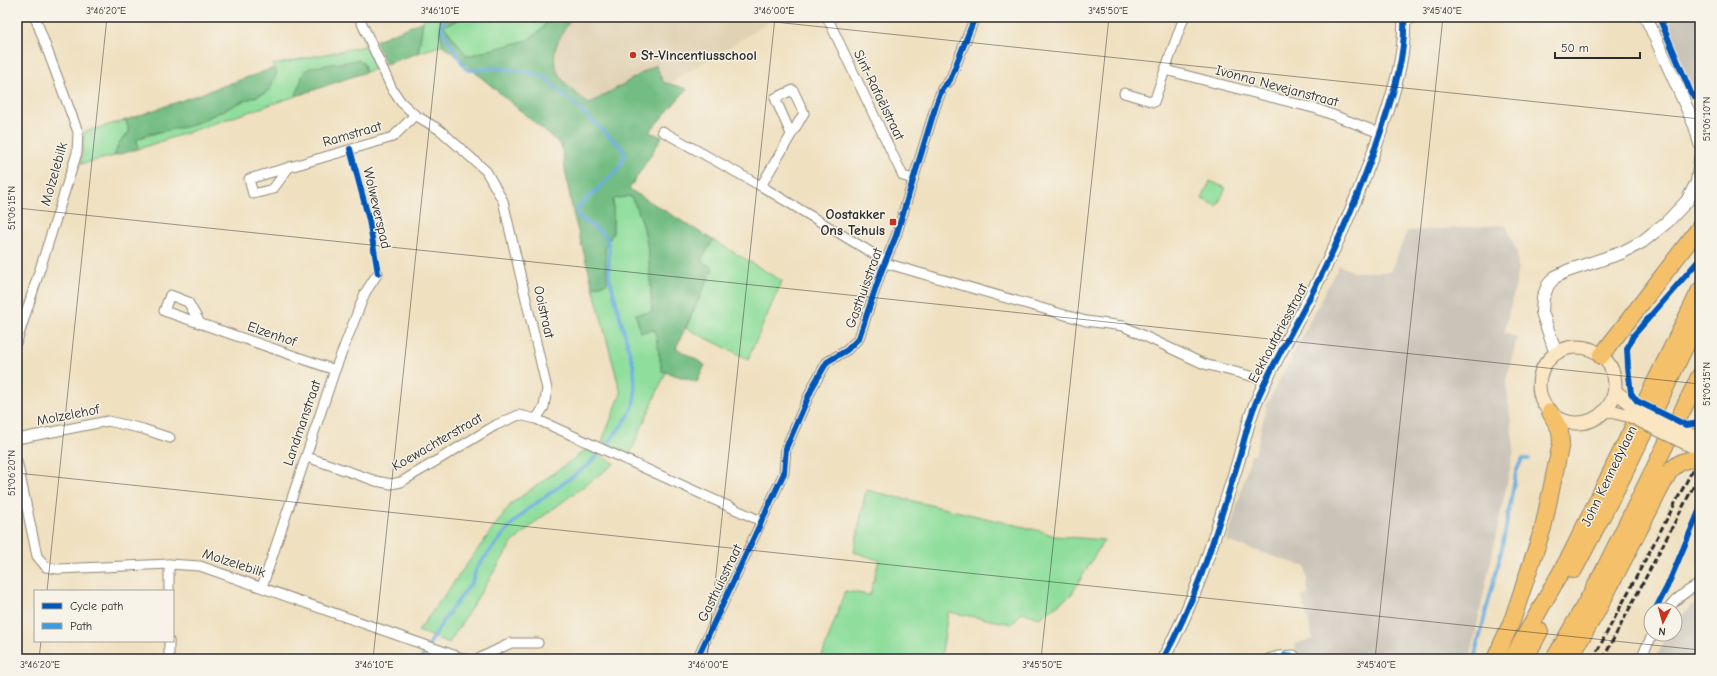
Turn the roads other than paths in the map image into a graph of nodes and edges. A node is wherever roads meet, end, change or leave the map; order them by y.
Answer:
1 (35, 17) edge
2 (359, 17) edge
3 (827, 17) edge
4 (975, 17) edge
5 (1184, 17) edge
6 (1416, 17) edge
7 (1646, 17) edge
8 (1404, 19) edge
9 (1165, 70) junction
10 (1124, 93) dead end
11 (415, 115) junction
12 (662, 130) dead end
13 (1380, 133) junction
14 (791, 134) dead end
15 (1700, 144) edge
16 (1700, 160) edge
17 (289, 168) dead end
18 (913, 179) junction
19 (761, 186) junction
20 (1700, 227) edge
21 (885, 263) junction
22 (378, 273) dead end
23 (1700, 290) edge
24 (1700, 316) edge
25 (200, 323) dead end
26 (17, 341) edge
27 (1556, 354) junction
28 (1601, 356) junction
29 (335, 370) junction
30 (1700, 375) edge
31 (1266, 380) junction
32 (1615, 391) junction
33 (1606, 410) junction
34 (1550, 412) junction
35 (1633, 412) junction
36 (536, 419) junction
37 (170, 438) dead end
38 (17, 439) edge
39 (1700, 440) edge
40 (1700, 450) edge
41 (307, 457) junction
42 (1700, 460) edge
43 (17, 461) edge
44 (761, 521) junction
45 (169, 564) junction
46 (1700, 584) edge
47 (262, 587) junction
48 (169, 590) edge
49 (1674, 602) edge
50 (169, 642) edge
51 (1649, 642) edge
52 (538, 643) dead end
53 (1294, 655) dead end
54 (169, 659) edge
55 (465, 659) edge
56 (478, 659) edge
57 (697, 659) edge
58 (1163, 659) edge
59 (1268, 659) edge
60 (1495, 659) edge
61 (1512, 659) edge
62 (1525, 659) edge
63 (1554, 659) edge
64 (1569, 659) edge
65 (1640, 659) edge

1 - 26 street, Molzelebilk
2 - 11 street, Ooistraat
3 - 18 street, Sint-Rafaëlstraat
4 - 18 street, Gasthuisstraat
5 - 9 street
6 - 8 street
7 - 15 street
8 - 13 street, Eekhoutdriesstraat
9 - 10 street
9 - 13 street, Ivonna Nevejanstraat
11 - 17 street, Ramstraat
11 - 36 street, Ooistraat
12 - 19 street
13 - 31 street, Eekhoutdriesstraat
14 - 19 street
16 - 27 street
18 - 21 street, Gasthuisstraat
19 - 21 street
20 - 28 highway
21 - 31 street, Gasthuisstraat
21 - 44 street, Gasthuisstraat
22 - 29 street, Landmanstraat
23 - 61 highway, John Kennedylaan
24 - 62 highway, John Kennedylaan
25 - 29 street, Elzenhof
27 - 28 main road
27 - 34 main road
28 - 32 main road
29 - 41 street, Landmanstraat
30 - 63 highway
31 - 58 street, Eekhoutdriesstraat
32 - 33 main road
32 - 35 main road
33 - 34 main road
33 - 35 main road
34 - 60 highway
35 - 39 main road, bridge
35 - 40 main road, bridge
36 - 41 street, Koewachterstraat
36 - 44 street
37 - 38 street, Molzelehof
41 - 47 street, Landmanstraat
42 - 64 highway, bridge
43 - 45 street, Molzelebilk
44 - 57 street, Gasthuisstraat
45 - 47 street, Molzelebilk
45 - 48 street
46 - 49 street
47 - 55 street, Molzelebilk
50 - 54 street
51 - 65 street
52 - 56 street
53 - 59 street

